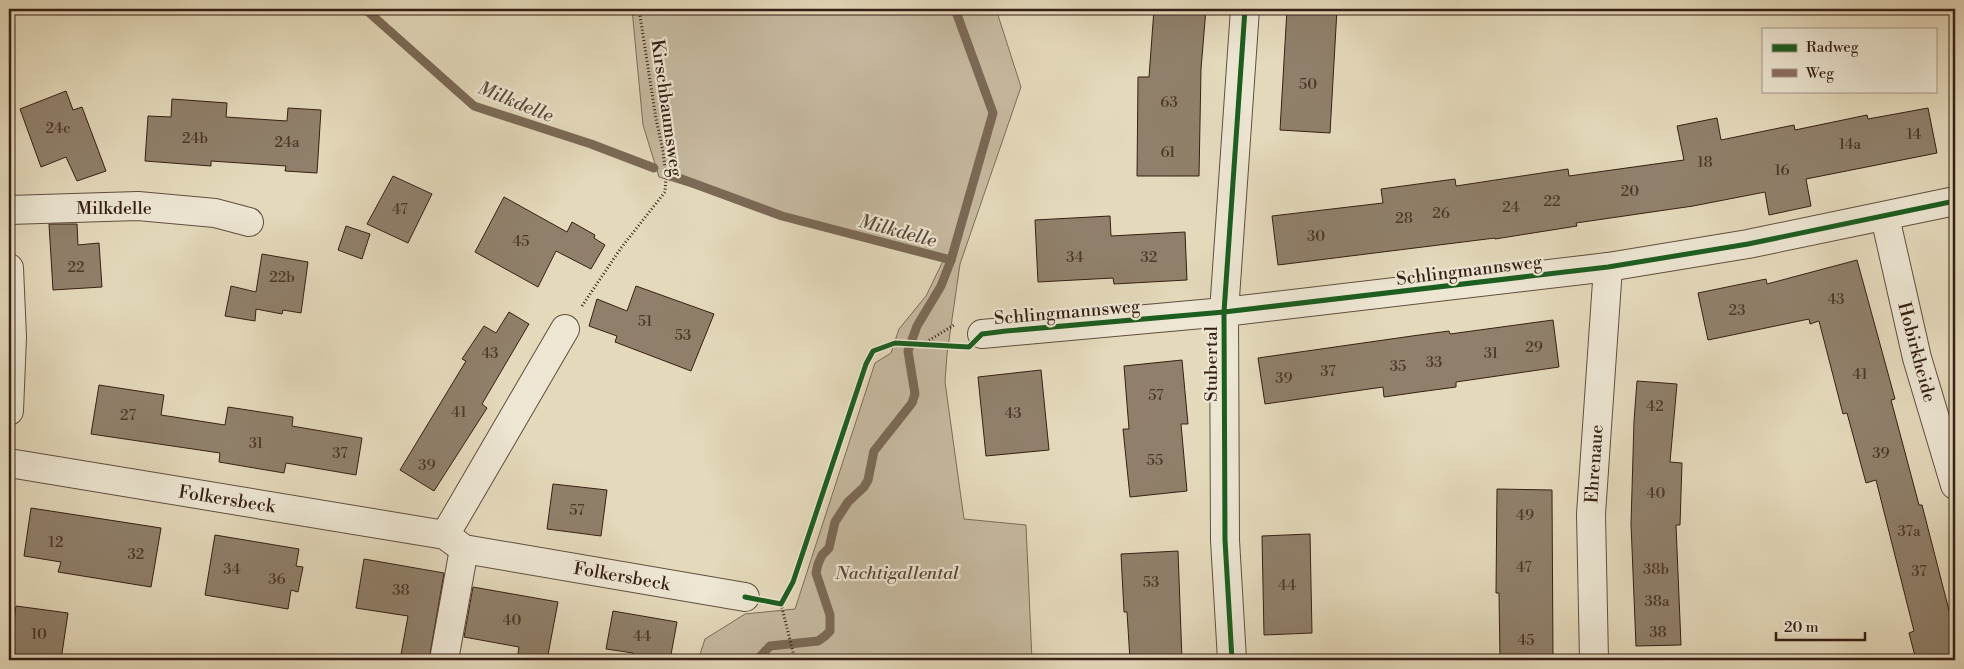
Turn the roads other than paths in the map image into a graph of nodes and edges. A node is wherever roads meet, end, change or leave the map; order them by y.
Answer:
1 (1245, 9) edge
2 (1955, 201) edge
3 (9, 210) edge
4 (1885, 217) junction
5 (249, 222) dead end
6 (1608, 267) junction
7 (9, 268) edge
8 (1224, 312) junction
9 (565, 329) road end
10 (982, 334) dead end
11 (9, 411) edge
12 (9, 463) edge
13 (1955, 485) edge
14 (454, 542) junction
15 (745, 597) dead end
16 (444, 660) edge
17 (1232, 660) edge
18 (1594, 660) edge

1 - 8 street, Stubertal
2 - 4 street, Schlingmannsweg
3 - 5 street, Milkdelle
4 - 6 street, Schlingmannsweg
4 - 13 street, Hobirkheide
6 - 8 street, Schlingmannsweg
6 - 18 street, Ehrenaue
7 - 11 street
8 - 10 street, Schlingmannsweg
8 - 17 street, Stubertal
9 - 14 street
12 - 14 street, Folkersbeck
14 - 15 street, Folkersbeck
14 - 16 street

